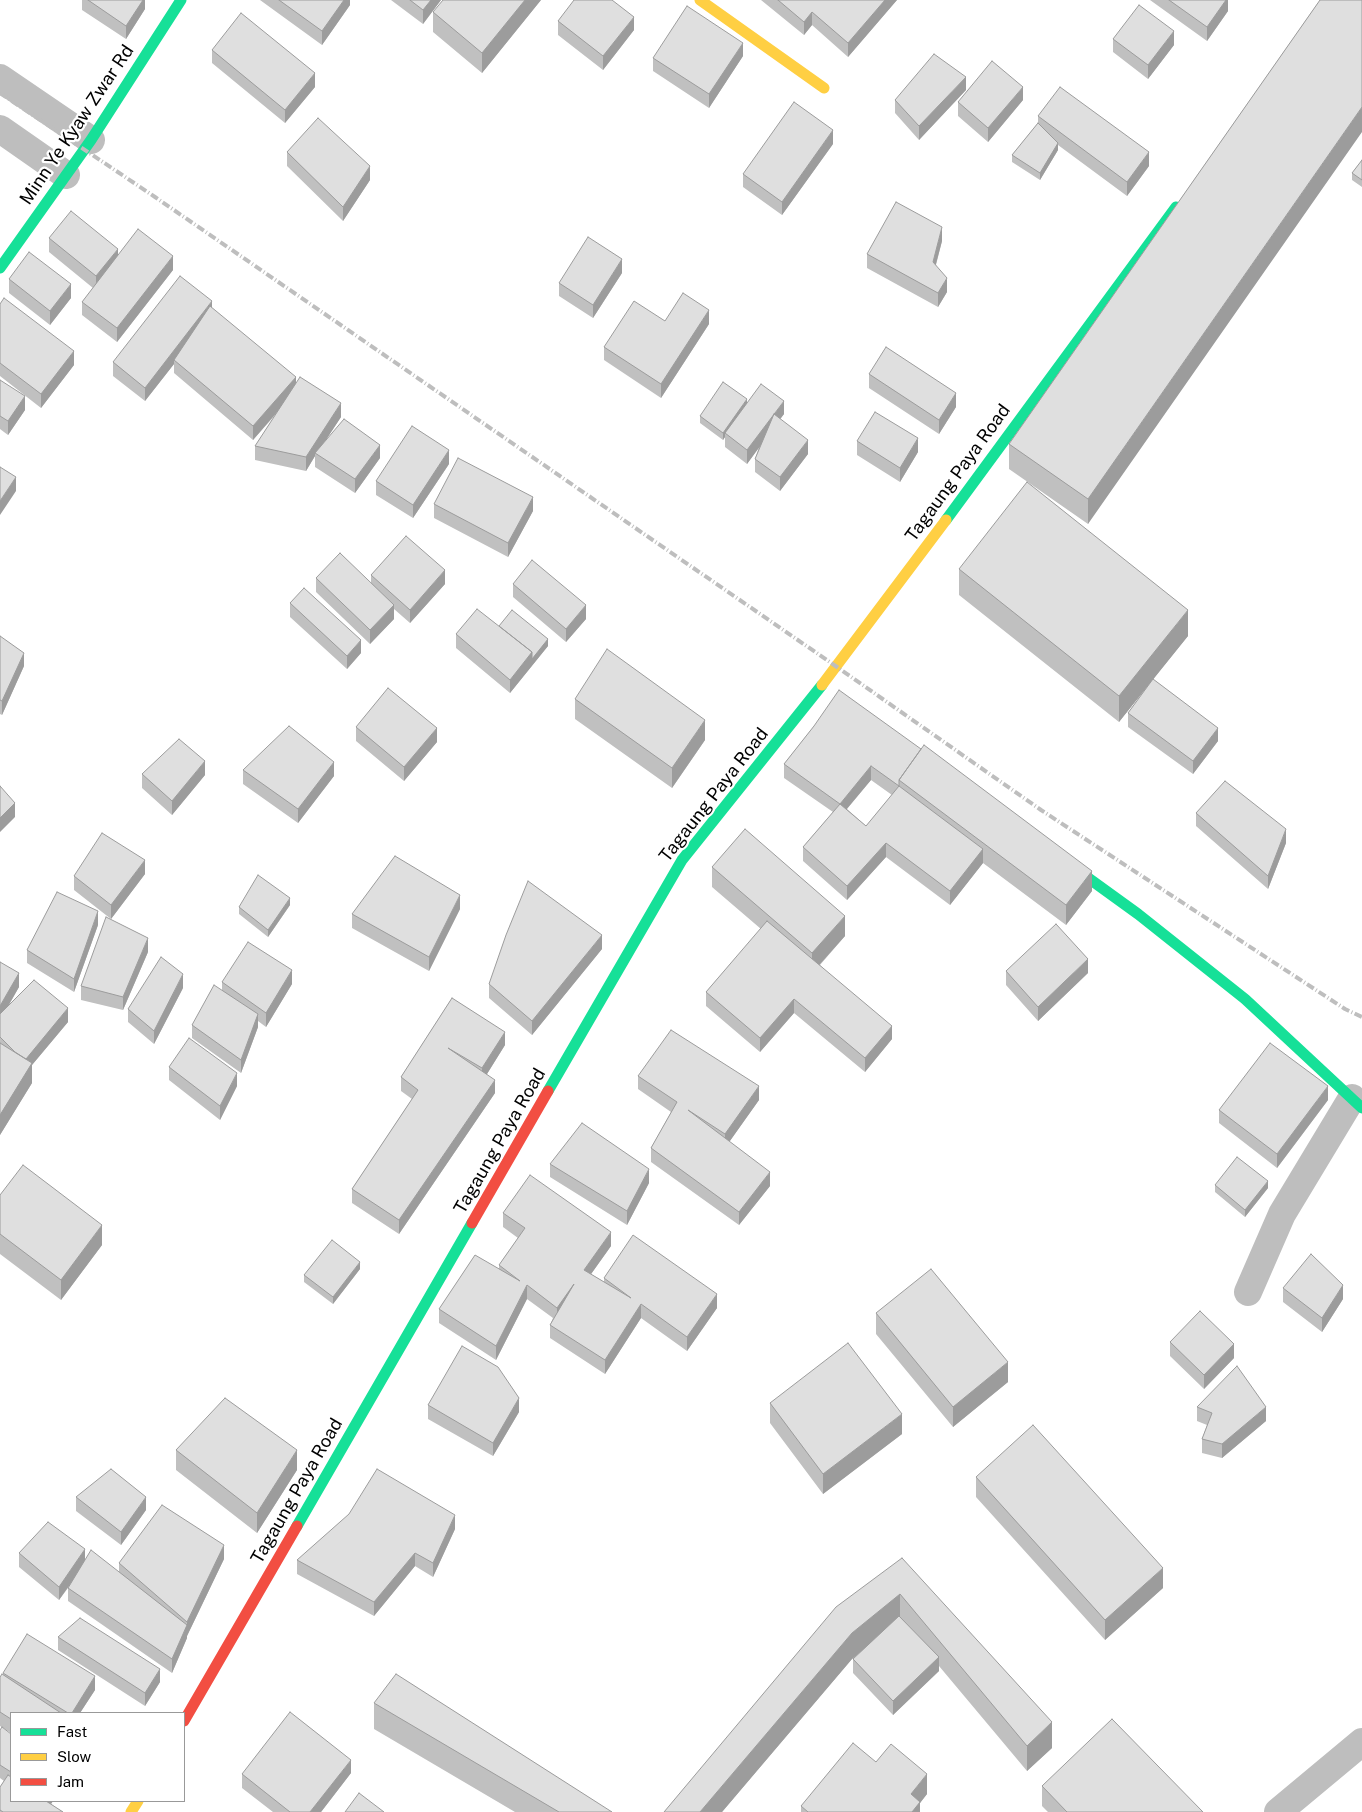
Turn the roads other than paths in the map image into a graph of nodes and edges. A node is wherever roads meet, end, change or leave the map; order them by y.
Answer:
1 (181, 0) edge
2 (700, 0) edge
3 (0, 78) edge
4 (824, 88) dead end
5 (0, 129) edge
6 (91, 140) junction
7 (66, 175) junction
8 (1181, 201) edge
9 (0, 268) edge
10 (1051, 851) edge
11 (1357, 1103) edge
12 (1248, 1292) dead end
13 (185, 1719) edge
14 (1362, 1742) edge
15 (1278, 1812) edge

1 - 6 main road, Minn Ye Kyaw Zwar Rd
2 - 4 main road
3 - 6 street
5 - 7 street
6 - 7 main road, Minn Ye Kyaw Zwar Rd
7 - 9 main road, Minn Ye Kyaw Zwar Rd
8 - 13 main road, Tagaung Paya Road
10 - 11 main road
11 - 12 street
14 - 15 street

